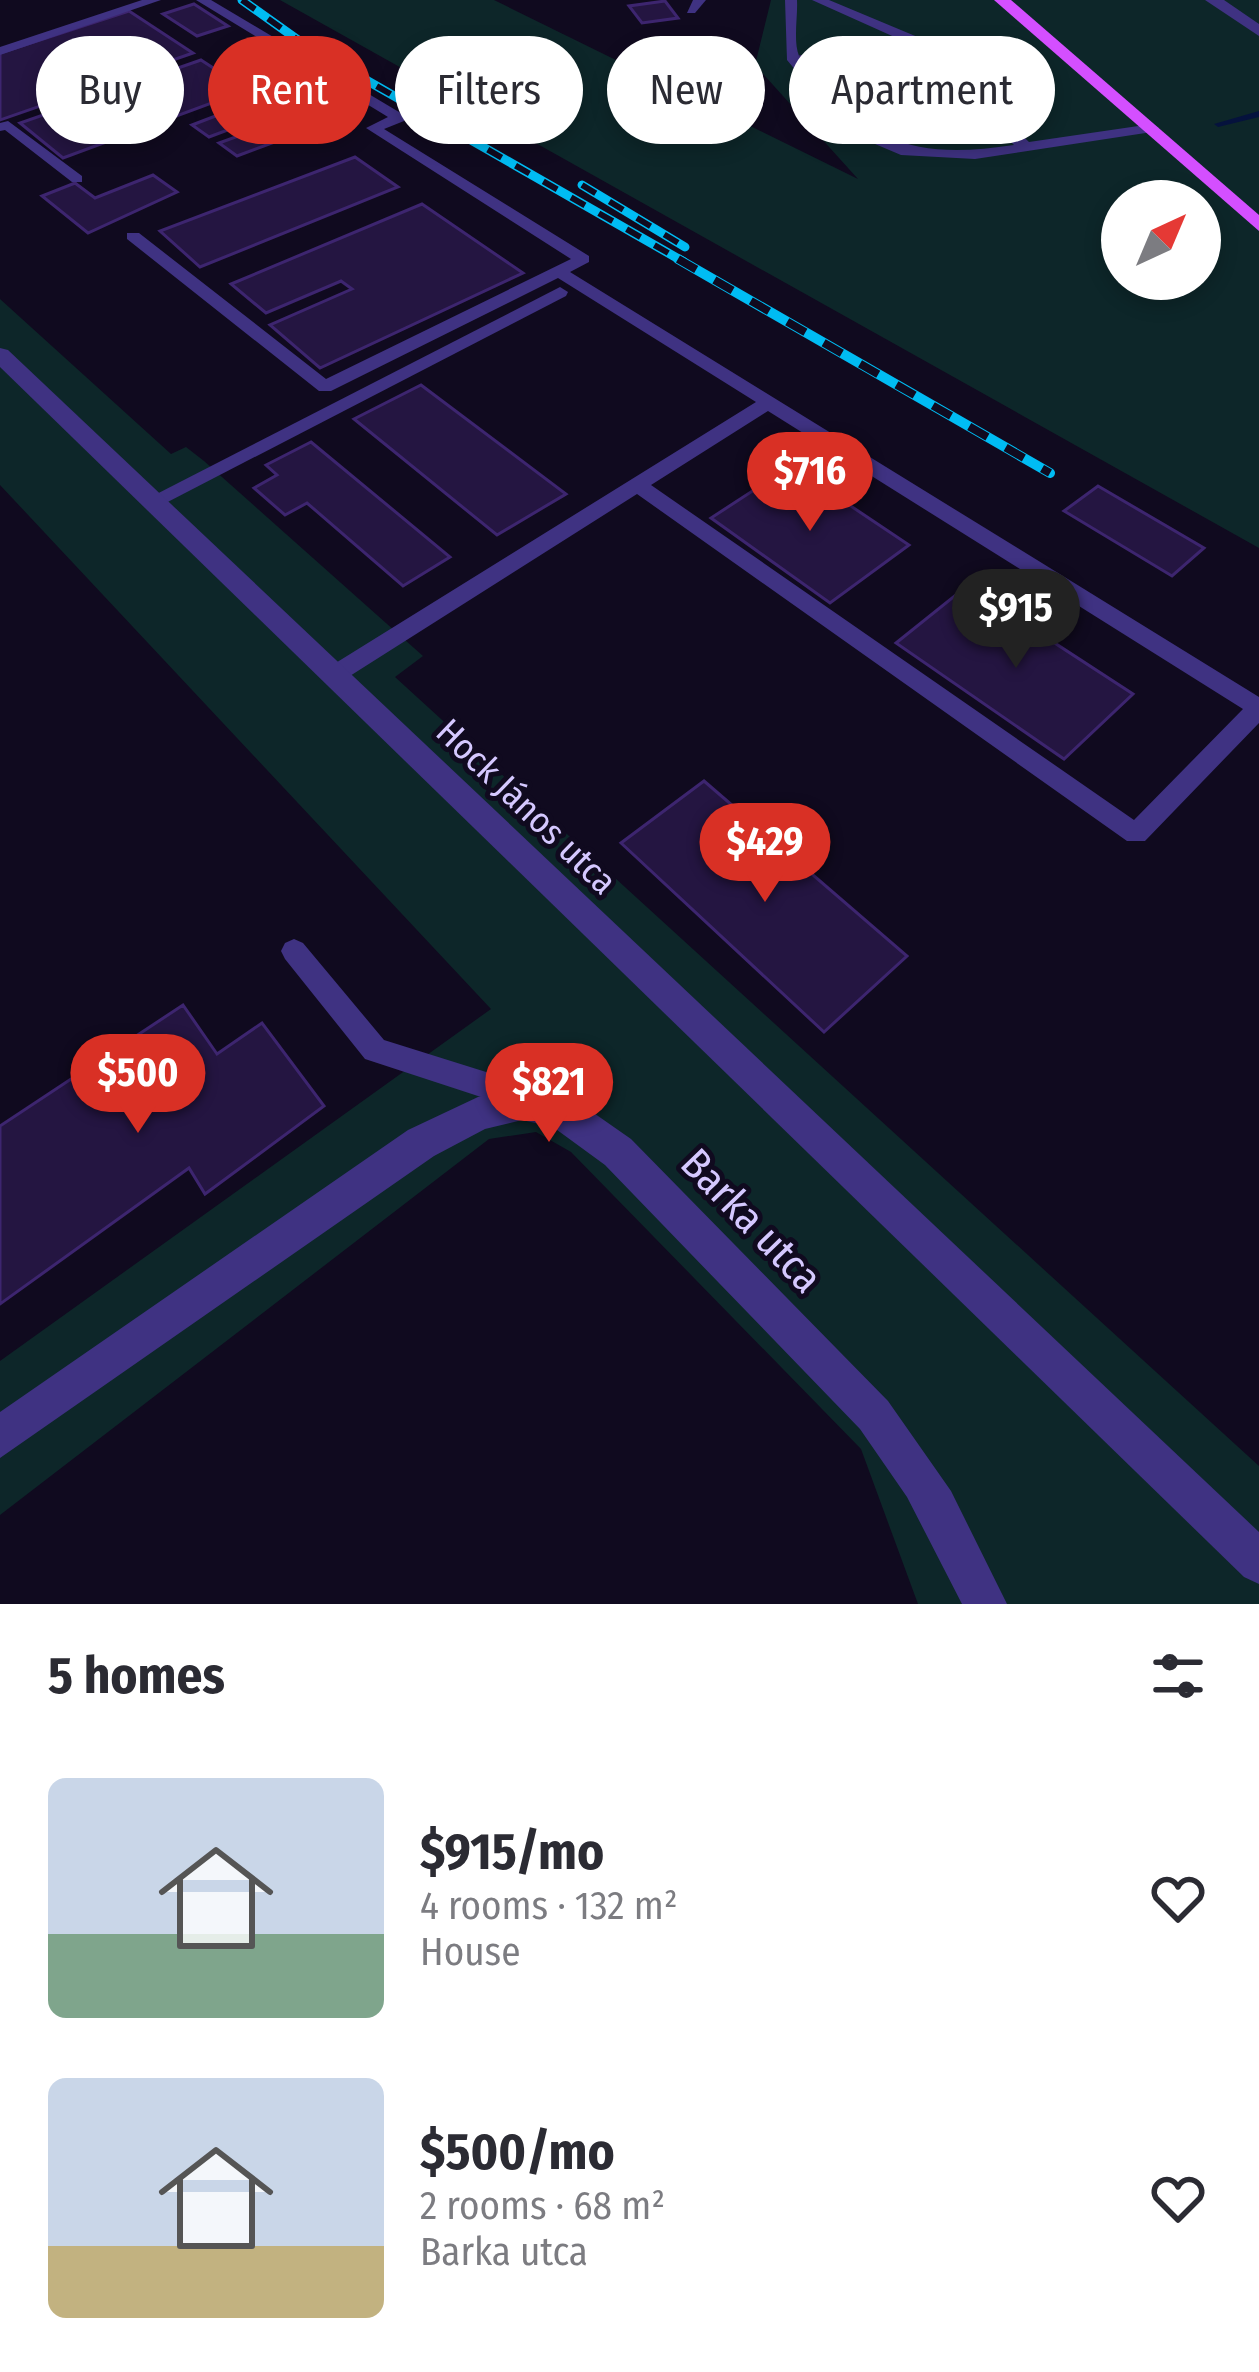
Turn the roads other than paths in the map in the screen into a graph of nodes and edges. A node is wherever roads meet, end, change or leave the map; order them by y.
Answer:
1 (155, 0) edge
2 (202, 0) edge
3 (791, 0) edge
4 (818, 0) edge
5 (1002, 0) edge
6 (1213, 0) edge
7 (1259, 31) edge
8 (0, 51) edge
9 (0, 128) edge
10 (1152, 128) junction
11 (1024, 146) junction
12 (77, 179) dead end
13 (1259, 225) edge
14 (133, 236) dead end
15 (559, 282) junction
16 (0, 355) edge
17 (766, 404) junction
18 (636, 484) junction
19 (153, 501) junction
20 (334, 675) junction
21 (294, 951) dead end
22 (552, 1106) junction
23 (0, 1437) edge
24 (1259, 1562) edge
25 (985, 1604) edge

1 - 8 lane
2 - 15 lane
3 - 11 lane
4 - 11 lane
5 - 10 main road
6 - 7 street
9 - 12 lane
10 - 11 lane
10 - 13 main road
14 - 15 lane
15 - 17 lane
15 - 19 lane
16 - 19 street, Hock János utca
17 - 18 lane
17 - 18 lane
18 - 20 lane
19 - 20 street, Hock János utca
20 - 24 street, Hock János utca
21 - 22 lane
22 - 23 street
22 - 25 street, Barka utca

